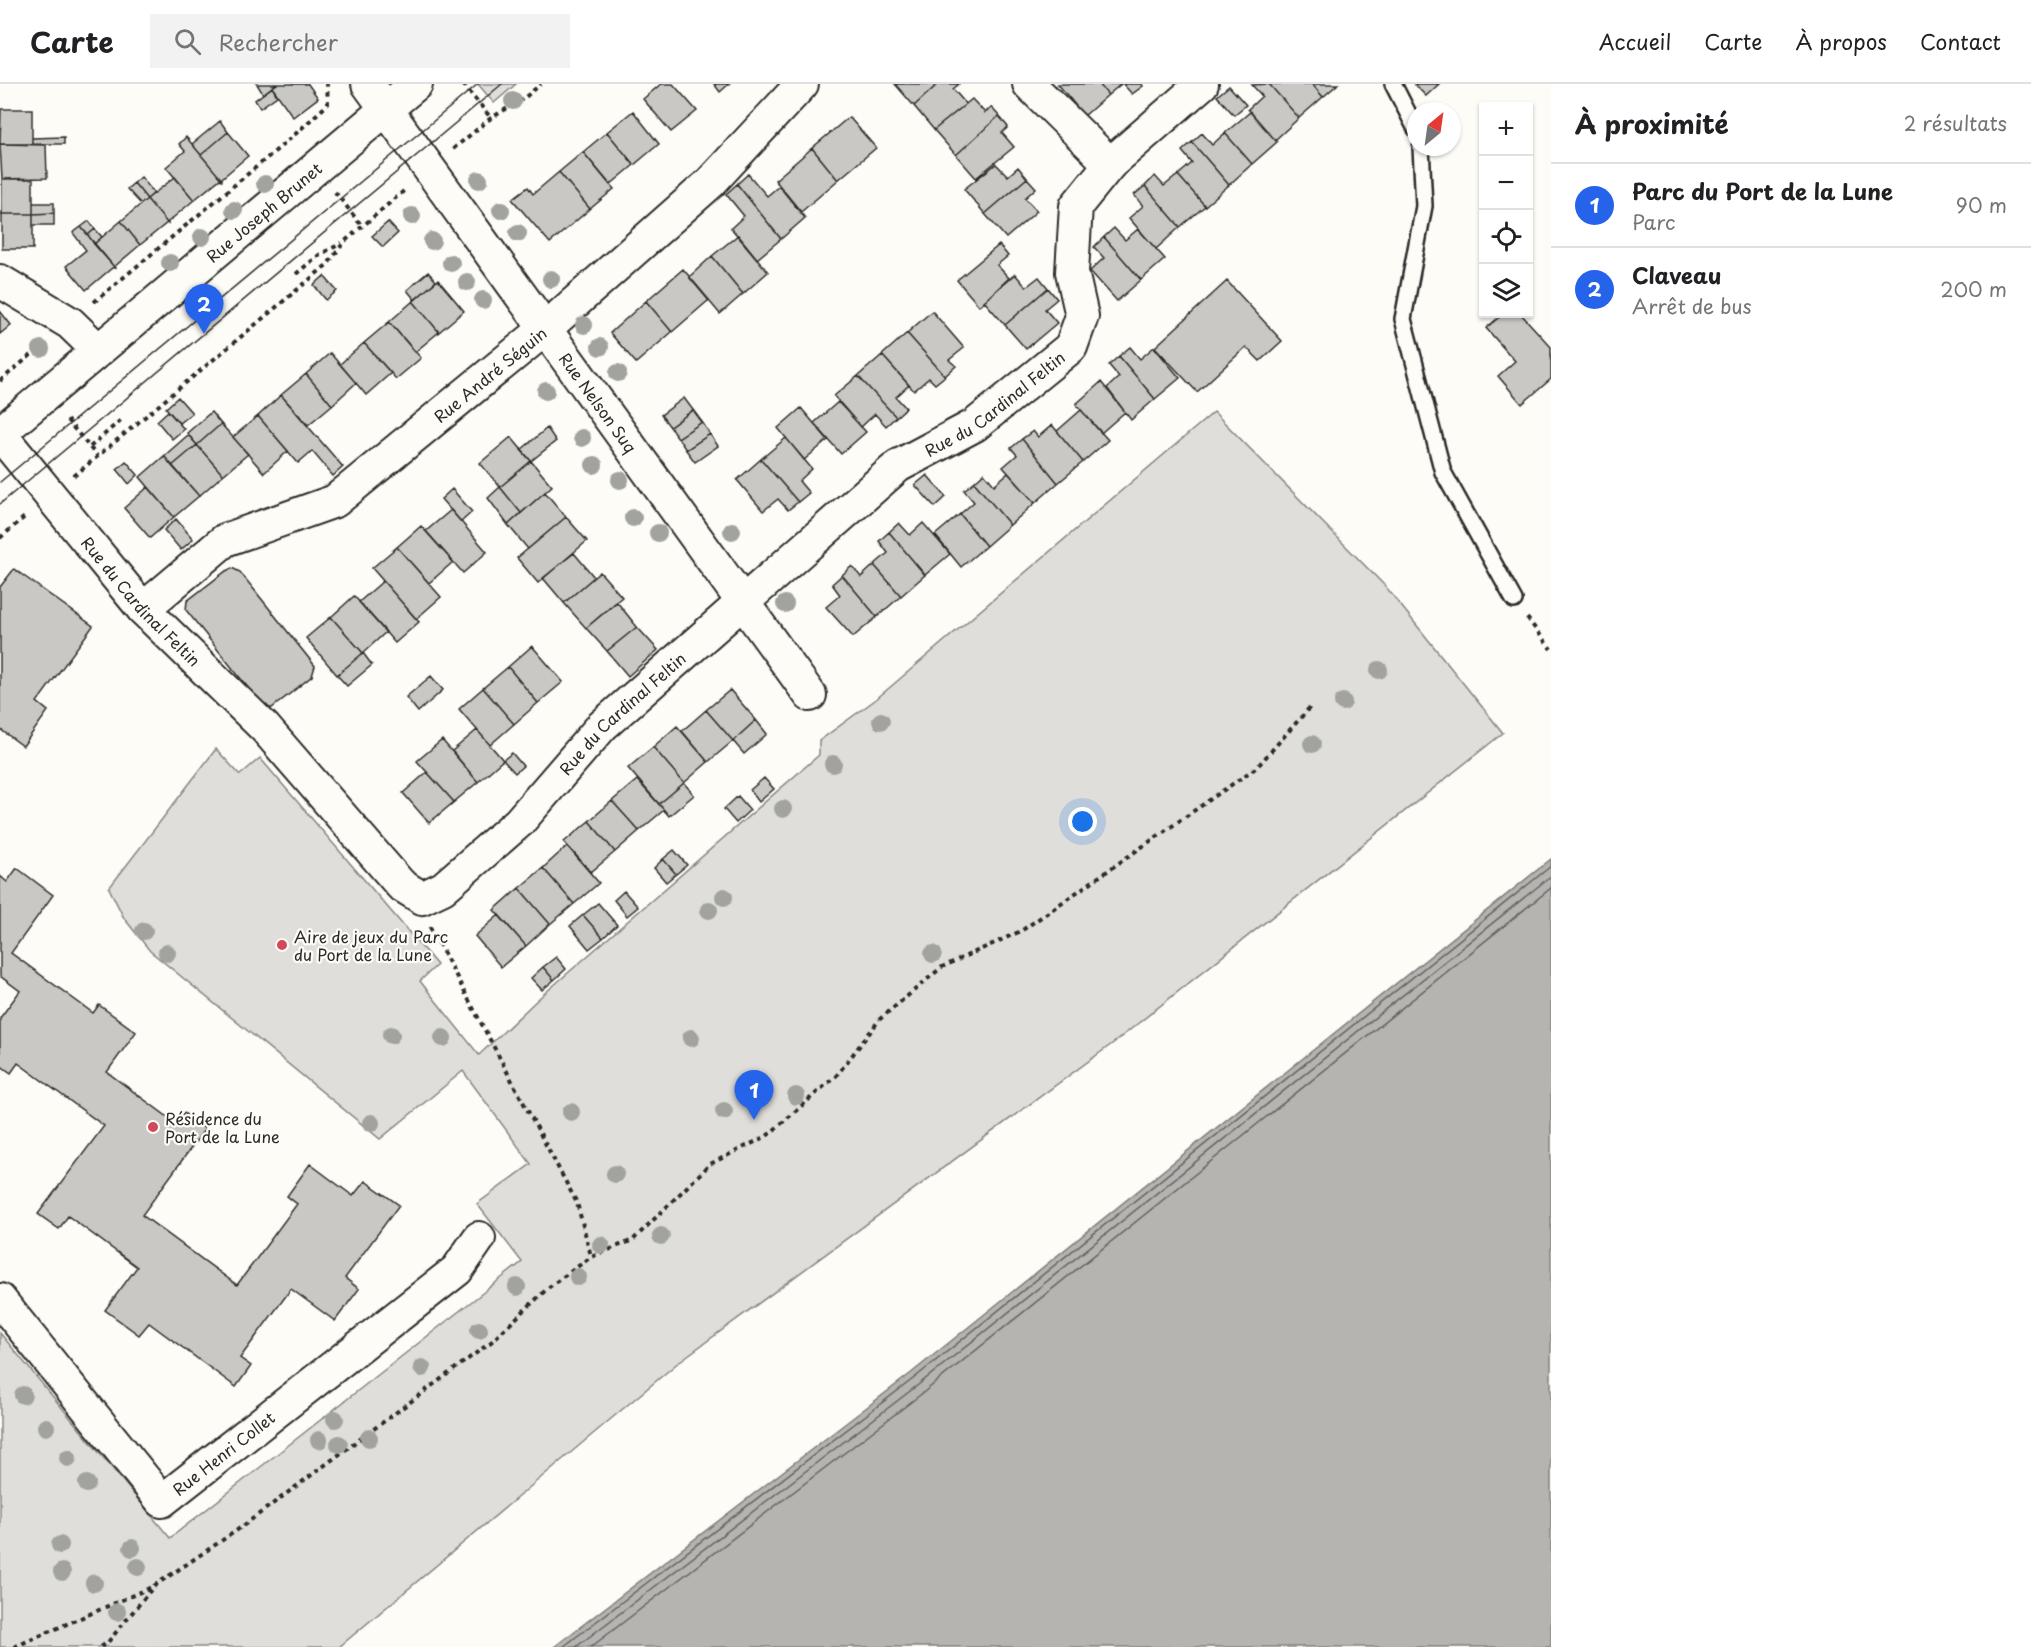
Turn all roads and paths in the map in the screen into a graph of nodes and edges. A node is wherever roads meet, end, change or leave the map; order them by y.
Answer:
1 (327, 84) edge
2 (368, 84) edge
3 (416, 84) edge
4 (463, 84) edge
5 (541, 84) edge
6 (802, 84) edge
7 (1029, 84) edge
8 (1202, 84) edge
9 (1393, 84) edge
10 (386, 110) junction
11 (1407, 111) edge
12 (491, 118) junction
13 (1421, 156) edge
14 (1110, 164) junction
15 (429, 170) junction
16 (344, 242) junction
17 (296, 274) dead end
18 (0, 281) edge
19 (70, 322) junction
20 (545, 329) junction
21 (99, 350) junction
22 (0, 381) edge
23 (122, 419) dead end
24 (0, 434) edge
25 (90, 447) dead end
26 (50, 497) junction
27 (0, 538) edge
28 (1514, 600) joint
29 (744, 603) junction
30 (143, 609) junction
31 (1551, 649) edge
32 (810, 695) dead end
33 (1311, 706) dead end
34 (422, 898) junction
35 (478, 1238) dead end
36 (591, 1257) junction
37 (0, 1300) edge
38 (154, 1586) junction
39 (14, 1647) edge
40 (101, 1647) edge

1 - 19 path
2 - 10 street, Rue Nelson Suq
3 - 10 street, Rue Joseph Brunet
4 - 12 path
5 - 12 path
6 - 20 street, Rue André Séguin
7 - 14 street
8 - 14 street, Rue du Cardinal Feltin
9 - 11 lane
10 - 15 street, Rue Nelson Suq
10 - 21 street, Rue Joseph Brunet
12 - 15 path
13 - 28 lane
14 - 29 street, Rue du Cardinal Feltin
15 - 16 path
15 - 20 street, Rue Nelson Suq
16 - 17 path
16 - 26 path
18 - 19 street
19 - 21 street
19 - 22 path
20 - 29 street, Rue Nelson Suq
20 - 30 street, Rue André Séguin
21 - 24 street, Rue Joseph Brunet
23 - 25 path
24 - 26 street, Rue du Cardinal Feltin
26 - 27 path
26 - 30 street, Rue du Cardinal Feltin
28 - 31 path
29 - 32 street, Rue Nelson Suq
29 - 34 street, Rue du Cardinal Feltin
30 - 34 street, Rue du Cardinal Feltin
33 - 36 path
34 - 36 path
35 - 37 street, Rue Henri Collet
36 - 38 path
38 - 39 path
38 - 40 path

